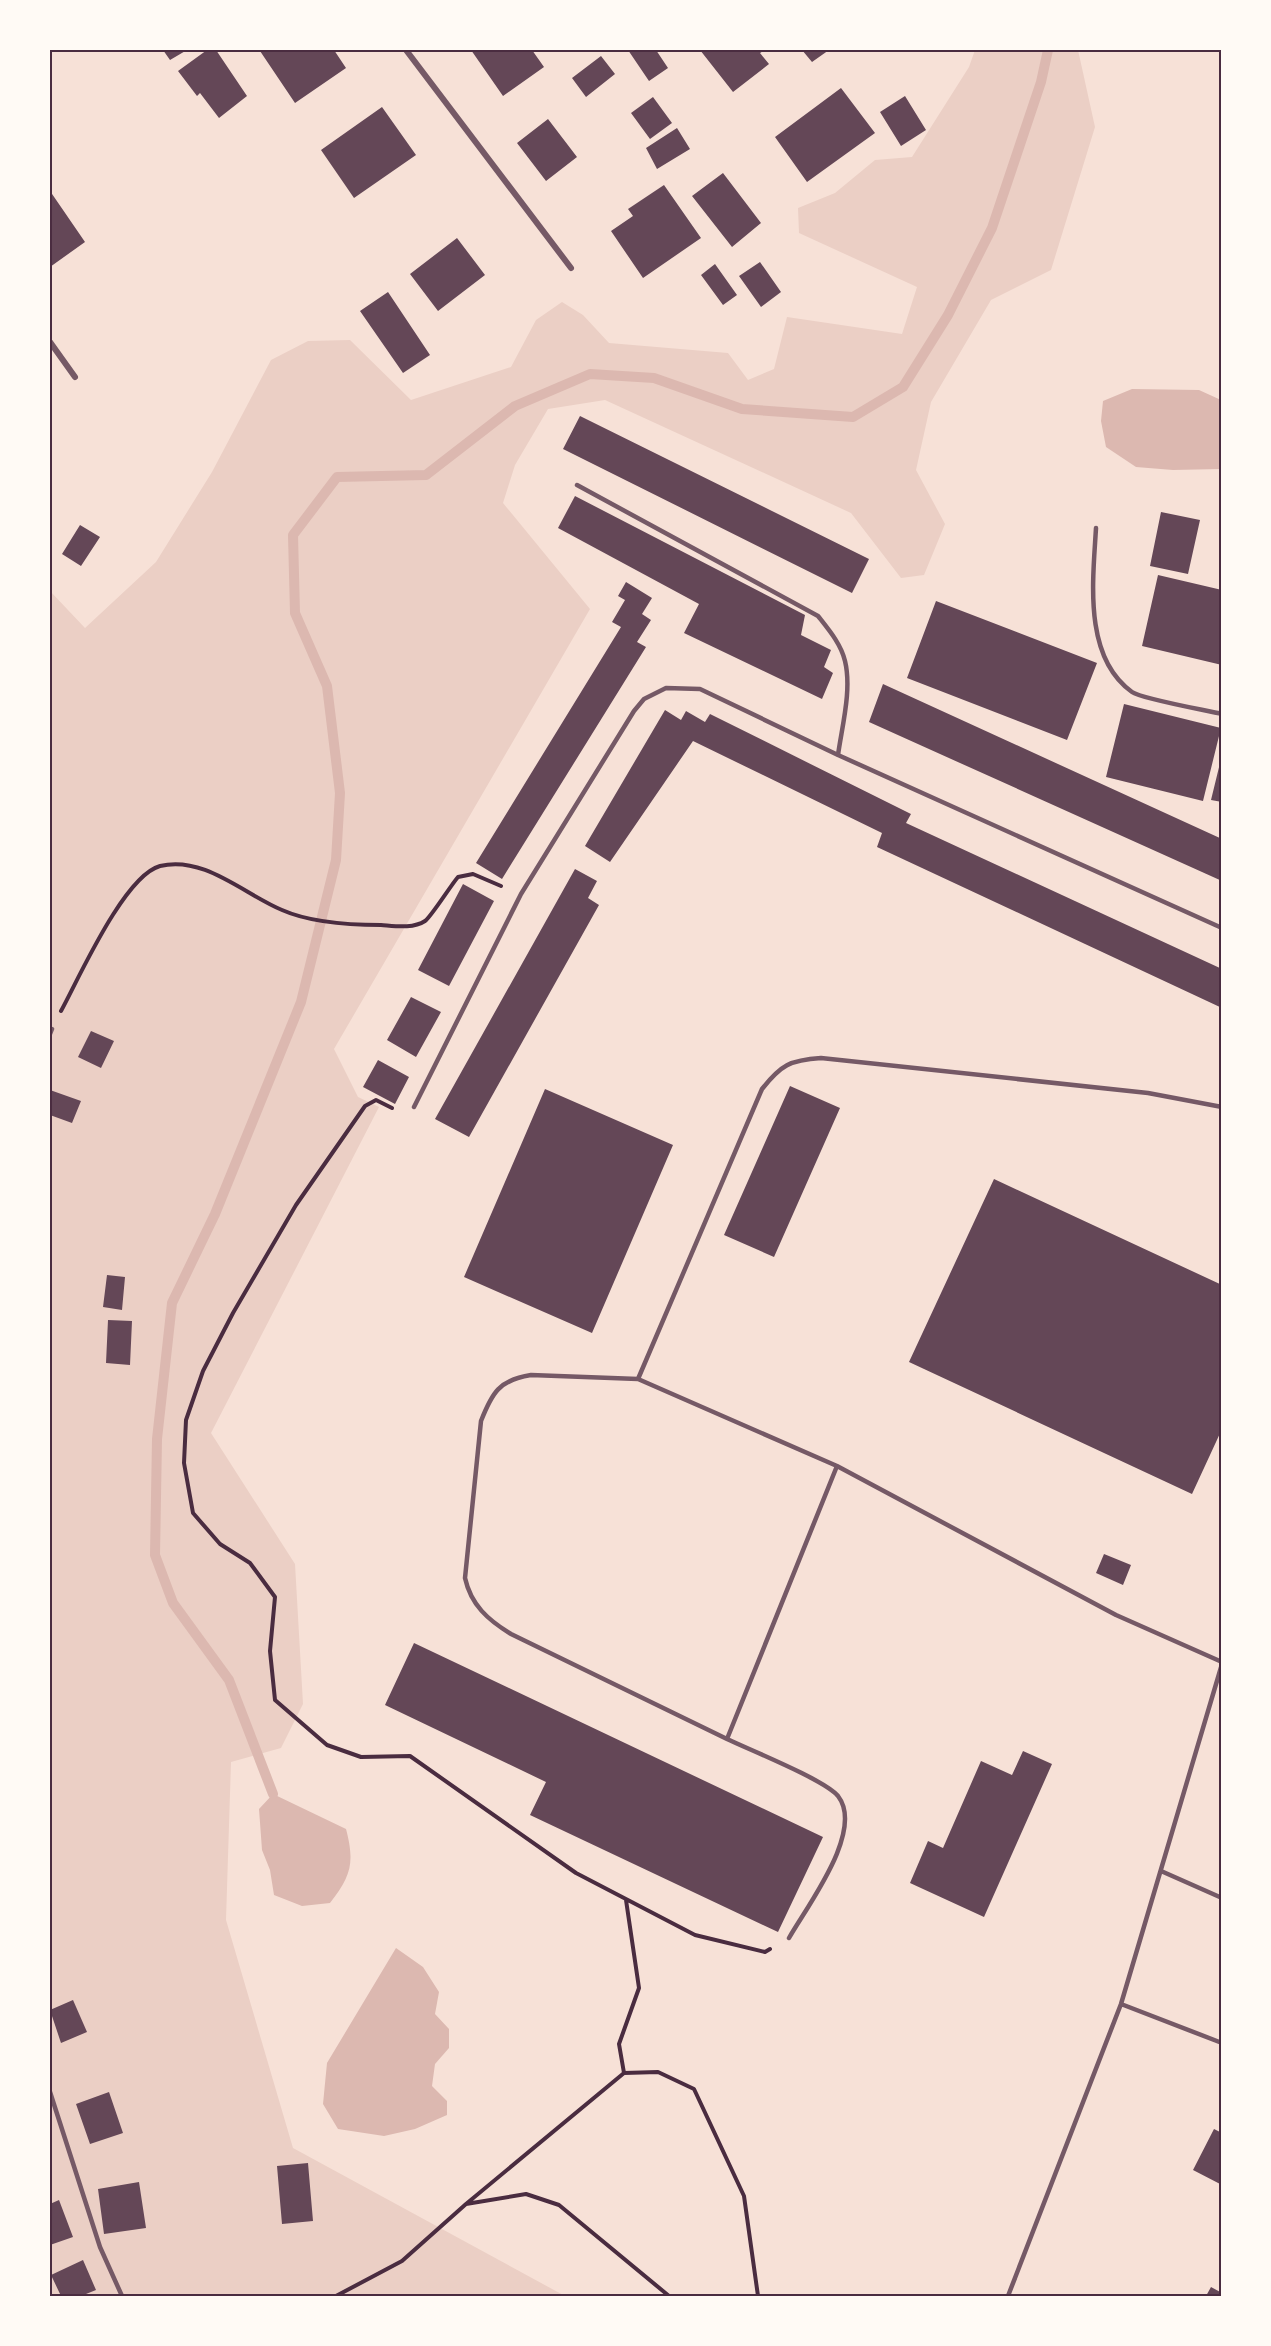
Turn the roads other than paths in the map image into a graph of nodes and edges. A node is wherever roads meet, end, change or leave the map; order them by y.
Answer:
1 (406, 50) edge
2 (571, 268) dead end
3 (50, 342) edge
4 (75, 377) dead end
5 (577, 485) dead end
6 (1096, 528) dead end
7 (1221, 714) edge
8 (837, 755) junction
9 (1221, 928) edge
10 (414, 1107) dead end
11 (1221, 1107) edge
12 (638, 1379) junction
13 (837, 1466) junction
14 (1221, 1663) edge
15 (727, 1739) junction
16 (1161, 1871) junction
17 (1221, 1898) edge
18 (789, 1938) road end
19 (1121, 2004) junction
20 (1221, 2043) edge
21 (50, 2092) edge
22 (122, 2296) edge
23 (1008, 2296) edge

1 - 2 street
3 - 4 street
5 - 8 lane
6 - 7 lane
8 - 9 lane
8 - 10 lane
11 - 12 lane
12 - 13 lane
12 - 15 lane
13 - 14 lane
13 - 15 lane
14 - 16 lane
15 - 18 lane
16 - 17 lane
16 - 19 lane
19 - 20 lane
19 - 23 lane
21 - 22 lane

